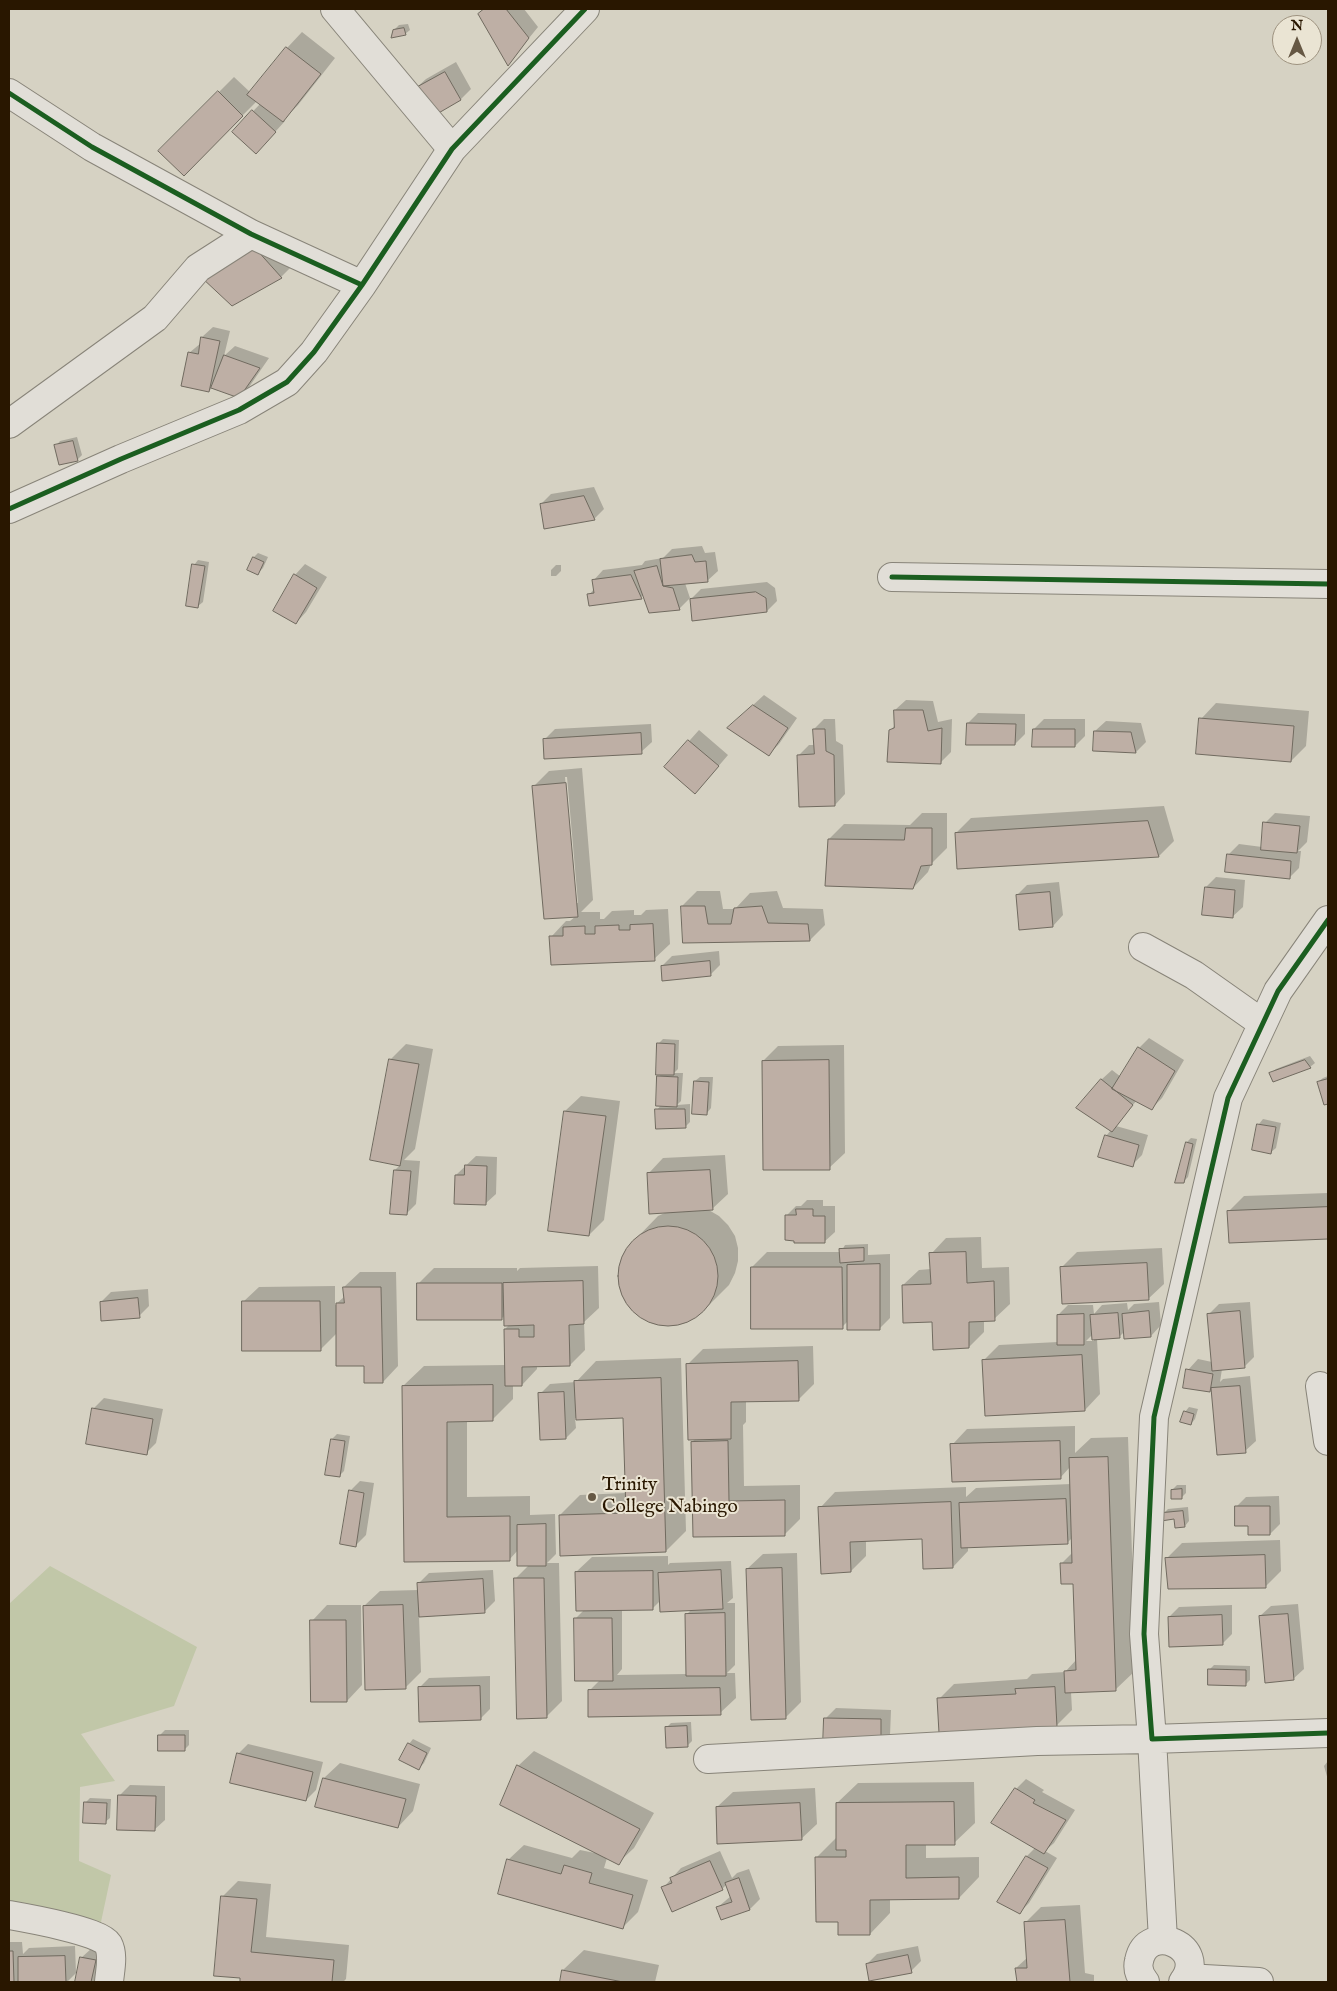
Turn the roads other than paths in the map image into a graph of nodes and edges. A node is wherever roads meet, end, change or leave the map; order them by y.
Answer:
1 (335, 9) edge
2 (585, 9) edge
3 (9, 93) edge
4 (452, 149) junction
5 (251, 234) junction
6 (362, 285) junction
7 (9, 424) edge
8 (9, 509) edge
9 (892, 577) dead end
10 (1328, 584) edge
11 (1328, 920) edge
12 (1143, 947) dead end
13 (1262, 1024) junction
14 (1320, 1386) dead end
15 (1328, 1441) edge
16 (1328, 1732) edge
17 (1152, 1739) junction
18 (708, 1759) dead end
19 (9, 1915) edge
20 (1163, 1940) junction
21 (1185, 1980) edge
22 (109, 1982) edge
23 (1142, 1982) edge
24 (1259, 1982) edge

1 - 4 street
2 - 4 street
3 - 5 street
4 - 6 street
5 - 6 street
5 - 7 street
6 - 8 street
9 - 10 street
11 - 13 street
12 - 13 street
13 - 17 street
14 - 15 street
16 - 17 street
17 - 18 street
17 - 20 street
19 - 22 street
20 - 21 street
20 - 23 street
21 - 24 street

